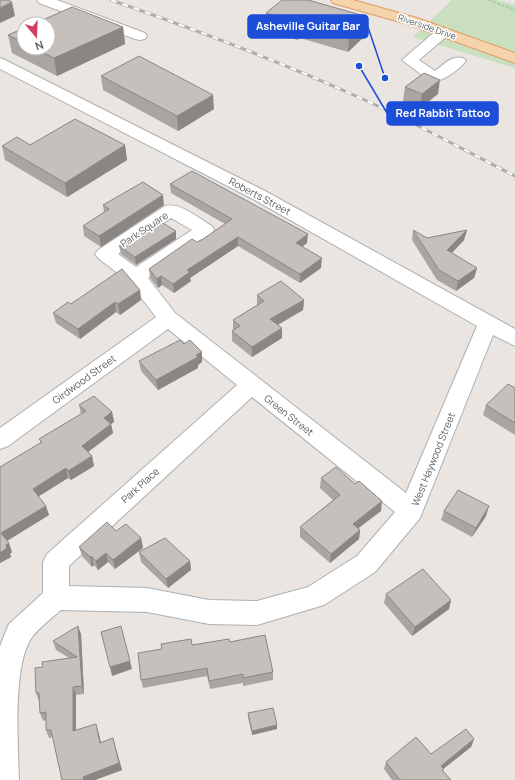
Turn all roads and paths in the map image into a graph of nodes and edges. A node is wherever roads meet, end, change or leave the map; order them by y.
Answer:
1 (44, 0) edge
2 (338, 0) edge
3 (489, 0) edge
4 (515, 10) edge
5 (443, 32) junction
6 (140, 36) dead end
7 (515, 58) edge
8 (458, 61) dead end
9 (0, 63) edge
10 (136, 277) dead end
11 (168, 318) junction
12 (488, 323) junction
13 (515, 338) edge
14 (252, 385) junction
15 (0, 440) edge
16 (411, 511) junction
17 (56, 598) junction
18 (4, 780) edge

1 - 6 street
2 - 5 main road, Riverside Drive
3 - 4 path
5 - 7 main road, Riverside Drive
5 - 8 street
9 - 12 street, Roberts Street
10 - 11 street
11 - 14 street, Green Street
11 - 15 street, Girdwood Street
12 - 13 street, Roberts Street
12 - 16 street, West Haywood Street
14 - 16 street, Green Street
14 - 17 street, Park Place
16 - 17 street, West Haywood Street
17 - 18 street

